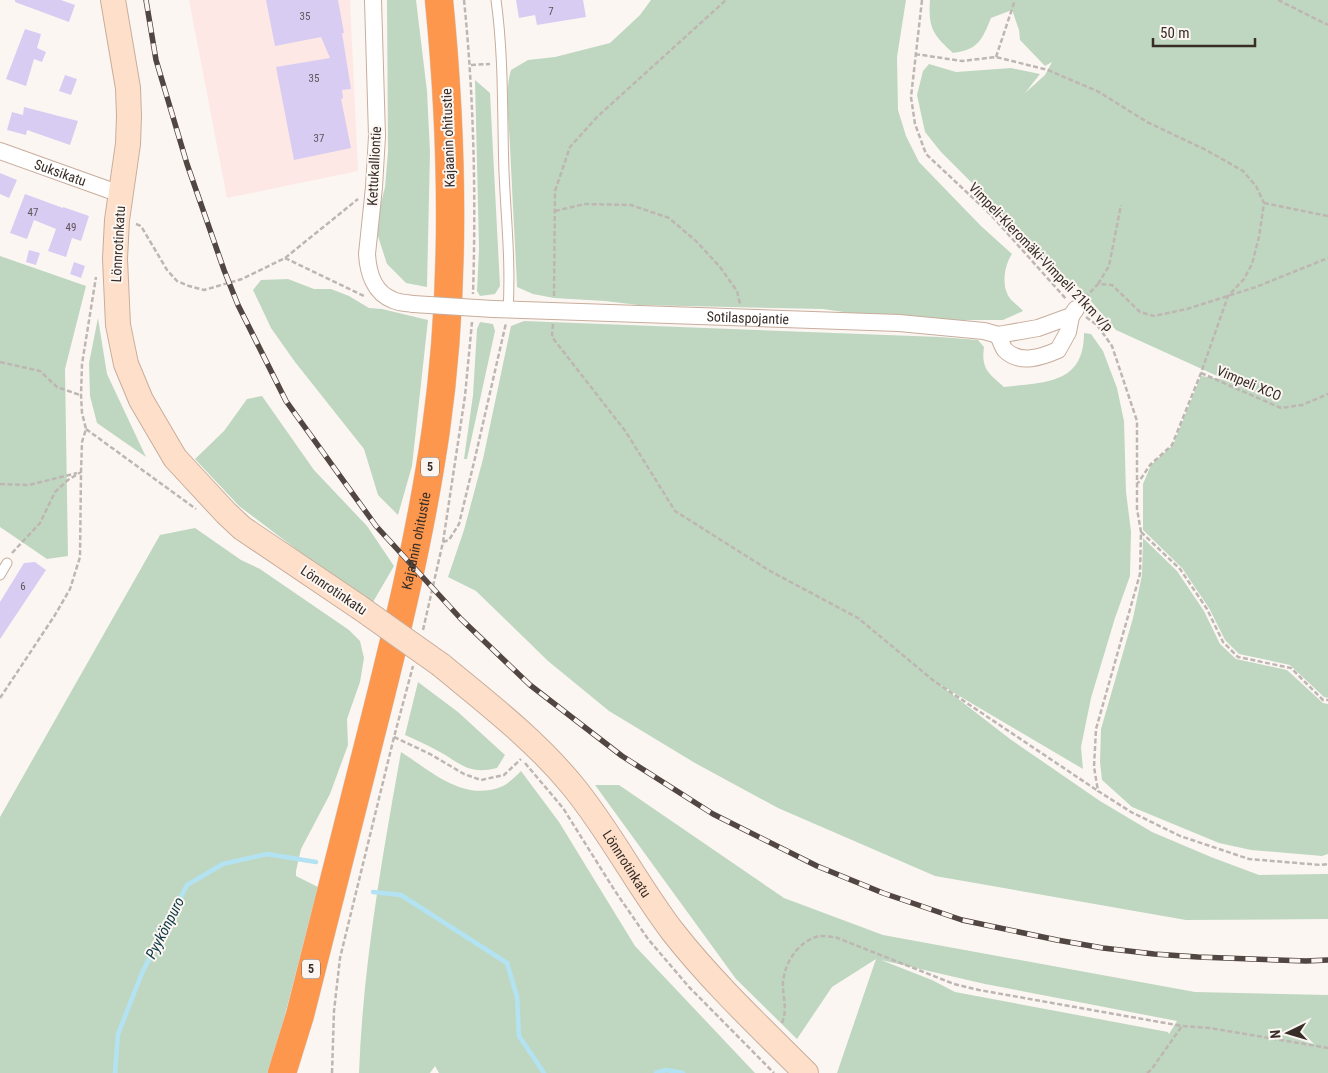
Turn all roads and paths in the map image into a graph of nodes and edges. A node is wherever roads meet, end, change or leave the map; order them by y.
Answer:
1 (113, 0) edge
2 (373, 0) edge
3 (439, 0) edge
4 (496, 0) edge
5 (726, 0) edge
6 (922, 0) edge
7 (1015, 0) edge
8 (1278, 0) edge
9 (1328, 25) edge
10 (915, 54) junction
11 (996, 57) junction
12 (502, 64) junction
13 (470, 65) dead end
14 (0, 151) edge
15 (374, 187) junction
16 (121, 192) junction
17 (1264, 203) junction
18 (1122, 205) dead end
19 (555, 211) junction
20 (1328, 216) edge
21 (132, 222) dead end
22 (285, 258) junction
23 (1328, 258) edge
24 (1098, 284) junction
25 (1228, 296) junction
26 (371, 299) dead end
27 (413, 304) joint
28 (500, 309) junction
29 (553, 312) junction
30 (1074, 312) junction
31 (740, 318) junction
32 (88, 321) dead end
33 (998, 335) junction
34 (0, 362) edge
35 (1201, 373) junction
36 (1328, 394) edge
37 (81, 395) junction
38 (81, 472) junction
39 (0, 484) edge
40 (1137, 485) junction
41 (1140, 532) junction
42 (444, 542) dead end
43 (7, 563) joint
44 (0, 574) edge
45 (0, 698) edge
46 (1328, 700) edge
47 (394, 737) dead end
48 (1098, 791) junction
49 (1328, 864) edge
50 (300, 1015) junction
51 (1182, 1026) junction
52 (780, 1028) dead end
53 (1328, 1048) edge
54 (282, 1073) edge
55 (291, 1073) edge
56 (774, 1073) edge
57 (806, 1073) edge
58 (1147, 1073) edge

1 - 16 street, Lönnrotinkatu
2 - 15 street, Kettukalliontie
3 - 50 highway, Kajaanin ohitustie / 5
4 - 12 lane
5 - 19 path
6 - 10 path, Vimpeli-Kieromäki-Vimpeli 21km v/p
7 - 11 path
8 - 9 path
10 - 11 path
10 - 30 path, Vimpeli-Kieromäki-Vimpeli 21km v/p
11 - 17 path
12 - 13 path
12 - 28 lane
14 - 16 street, Suksikatu
15 - 22 path
15 - 27 street, Kettukalliontie
16 - 57 street, Lönnrotinkatu, bridge
17 - 20 path
17 - 25 path
18 - 24 path
19 - 29 path
19 - 31 path
21 - 22 path
22 - 26 path
23 - 25 path
24 - 25 path
24 - 30 path
25 - 35 path
27 - 28 street, Sotilaspojantie, bridge
28 - 29 street, Sotilaspojantie
28 - 42 path
29 - 31 street, Sotilaspojantie
29 - 48 path
30 - 33 street, Sotilaspojantie
30 - 33 street
30 - 40 path, Vimpeli-Kieromäki-Vimpeli 21km v/p
31 - 33 street, Sotilaspojantie
32 - 37 path
34 - 37 path
35 - 36 path, Vimpeli XCO
35 - 40 path, Vimpeli XCO
37 - 38 path
38 - 39 path
38 - 43 path
38 - 45 path
40 - 41 path, Vimpeli-Kieromäki-Vimpeli 21km v/p
41 - 46 path
41 - 48 path
43 - 44 lane
47 - 56 path
48 - 49 path
50 - 54 highway, 5
50 - 55 highway, 5
51 - 52 path
51 - 53 path
51 - 58 path

